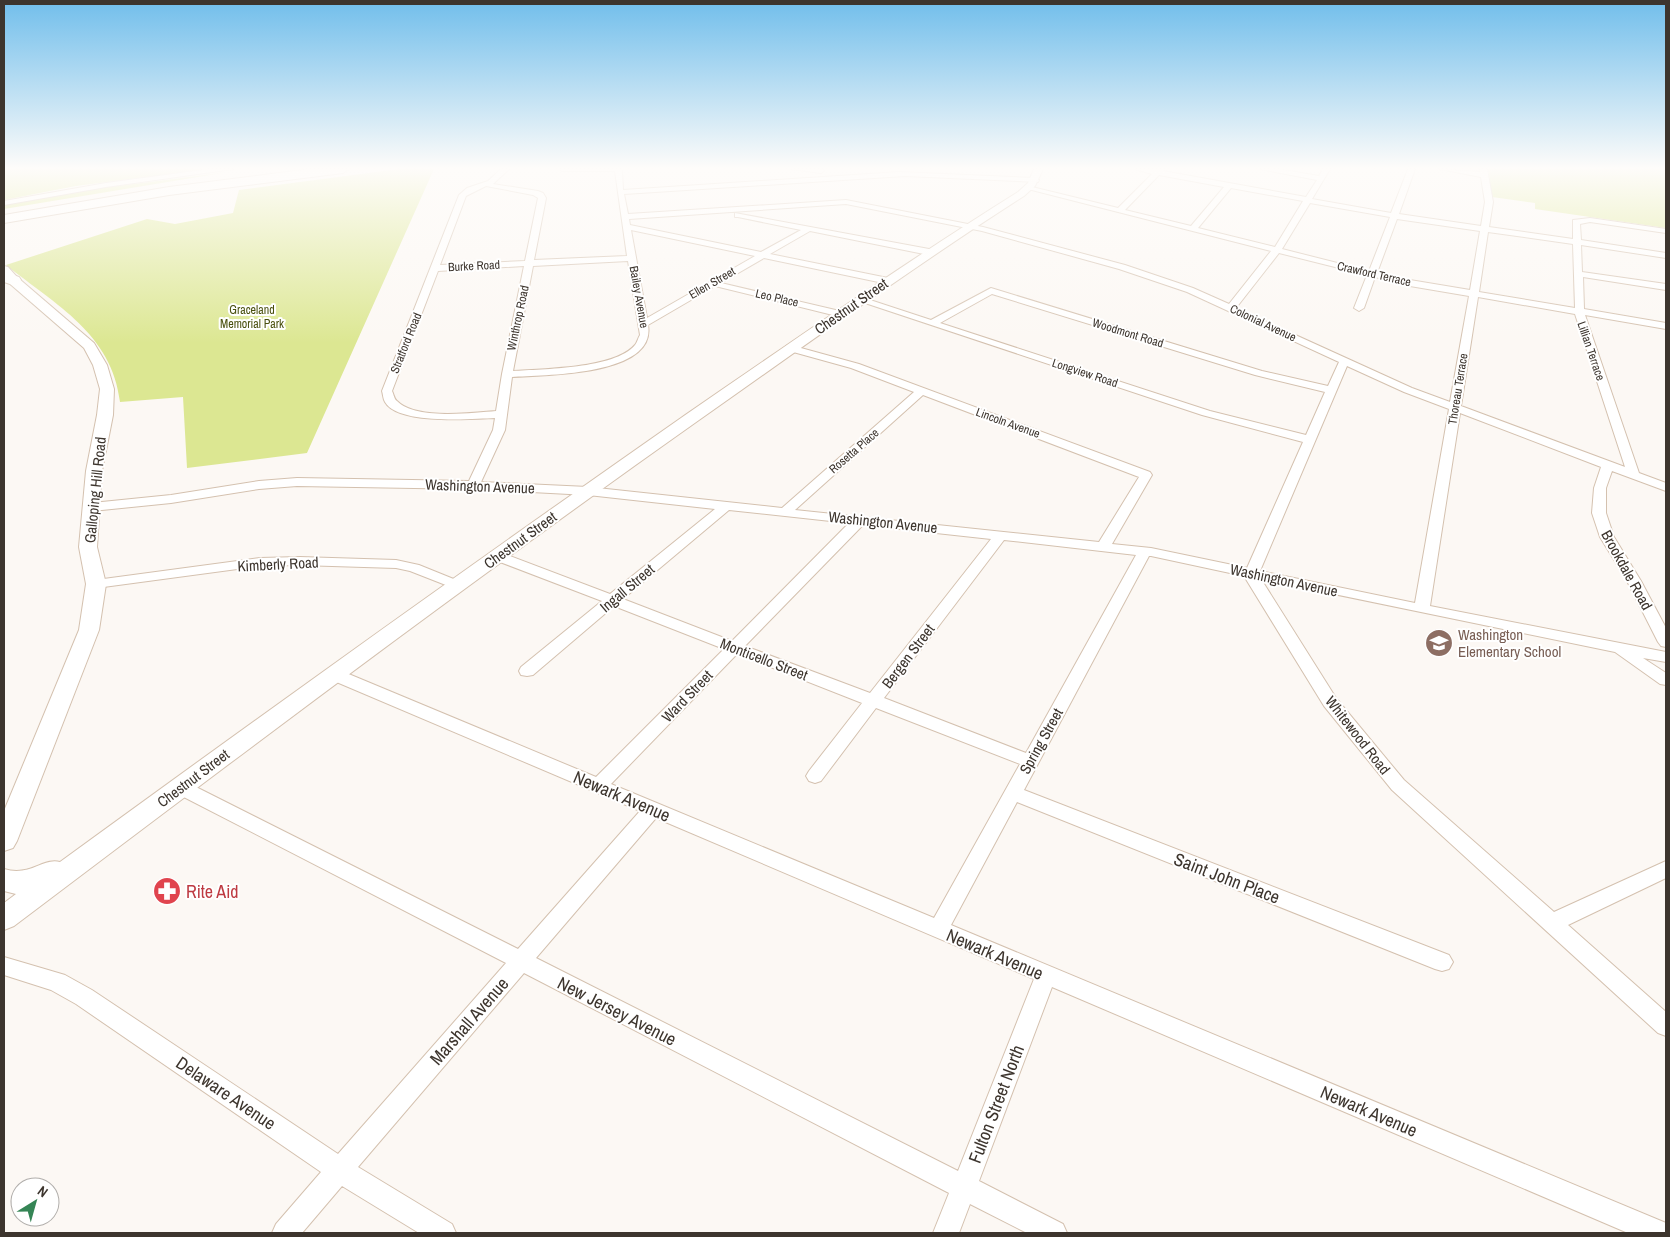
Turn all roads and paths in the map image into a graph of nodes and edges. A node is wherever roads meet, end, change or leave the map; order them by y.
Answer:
1 (35, 227) edge
2 (451, 227) edge
3 (536, 227) edge
4 (627, 227) edge
5 (645, 227) edge
6 (797, 227) edge
7 (968, 227) edge
8 (972, 227) edge
9 (1180, 227) edge
10 (1196, 227) edge
11 (1292, 227) edge
12 (1390, 227) edge
13 (1469, 227) edge
14 (1576, 227) edge
15 (1636, 227) edge
16 (25, 229) dead end
17 (808, 229) junction
18 (1485, 229) junction
19 (1193, 230) junction
20 (1666, 231) edge
21 (1576, 242) junction
22 (1277, 250) junction
23 (929, 252) junction
24 (762, 255) junction
25 (1666, 255) edge
26 (632, 258) junction
27 (530, 263) junction
28 (436, 268) junction
29 (1372, 274) junction
30 (1578, 274) junction
31 (6, 275) edge
32 (888, 281) junction
33 (712, 283) junction
34 (1666, 287) edge
35 (1474, 294) junction
36 (861, 300) junction
37 (1231, 308) junction
38 (1359, 308) dead end
39 (1579, 311) junction
40 (841, 314) junction
41 (932, 323) junction
42 (643, 324) junction
43 (1666, 326) edge
44 (790, 348) junction
45 (1344, 362) junction
46 (507, 374) junction
47 (1332, 390) junction
48 (922, 391) junction
49 (1455, 408) junction
50 (502, 414) junction
51 (1310, 440) junction
52 (1608, 465) junction
53 (1634, 474) junction
54 (473, 485) junction
55 (1666, 487) edge
56 (588, 491) junction
57 (727, 505) junction
58 (92, 507) junction
59 (785, 512) junction
60 (860, 520) junction
61 (1001, 535) junction
62 (1104, 546) junction
63 (1145, 551) junction
64 (497, 556) junction
65 (1251, 573) junction
66 (96, 584) junction
67 (456, 586) junction
68 (612, 600) junction
69 (1422, 608) junction
70 (1666, 642) edge
71 (1615, 647) junction
72 (735, 648) junction
73 (1666, 657) edge
74 (527, 671) dead end
75 (333, 674) junction
76 (1666, 680) edge
77 (874, 701) junction
78 (1030, 761) junction
79 (815, 776) dead end
80 (598, 786) junction
81 (180, 787) junction
82 (1013, 793) junction
83 (653, 809) junction
84 (4, 842) edge
85 (88, 856) junction
86 (1666, 869) edge
87 (4, 880) edge
88 (4, 918) edge
89 (1551, 923) junction
90 (938, 930) junction
91 (520, 962) junction
92 (1442, 962) dead end
93 (4, 966) edge
94 (1046, 975) junction
95 (1666, 1026) edge
96 (340, 1170) junction
97 (964, 1187) junction
98 (285, 1233) edge
99 (443, 1233) edge
100 (946, 1233) edge
101 (1054, 1233) edge
102 (1658, 1233) edge

1 - 16 highway
2 - 28 street, Stratford Road
3 - 27 street, Winthrop Road
4 - 26 street, Bailey Avenue
5 - 24 street
6 - 17 street
7 - 23 main road, Chestnut Street
8 - 37 street, Colonial Avenue
9 - 19 street, Crawford Terrace
10 - 19 street
11 - 22 street
12 - 29 street
13 - 18 street
14 - 21 street, Lillian Terrace
15 - 20 street, Lillian Terrace
17 - 23 street
17 - 24 street, Ellen Street
18 - 21 street
18 - 35 street, Thoreau Terrace
19 - 22 street, Crawford Terrace
21 - 25 street
21 - 30 street, Lillian Terrace
22 - 29 street, Crawford Terrace
22 - 37 street
23 - 32 main road, Chestnut Street
24 - 32 street
24 - 33 street, Ellen Street
26 - 27 street, Burke Road
26 - 42 street, Bailey Avenue
27 - 28 street, Burke Road
27 - 46 street, Winthrop Road
28 - 50 street, Stratford Road
29 - 35 street, Crawford Terrace
29 - 38 street
30 - 34 street
30 - 39 street, Lillian Terrace
31 - 58 main road, Galloping Hill Road
32 - 36 main road, Chestnut Street
33 - 40 street, Leo Place
33 - 42 street, Ellen Street
35 - 39 street, Crawford Terrace
35 - 49 street, Thoreau Terrace
36 - 40 main road, Chestnut Street
36 - 41 street, Longview Road
37 - 45 street, Colonial Avenue
39 - 43 street, Crawford Terrace
39 - 53 street, Lillian Terrace
40 - 44 main road, Chestnut Street
41 - 47 street, Woodmont Road
41 - 51 street, Longview Road
42 - 46 street, Bailey Avenue
44 - 48 street, Lincoln Avenue
44 - 56 main road, Chestnut Street
45 - 47 street
45 - 49 street, Colonial Avenue
46 - 50 street, Winthrop Road
47 - 51 street
48 - 59 street, Rosetta Place
48 - 62 street, Lincoln Avenue
49 - 52 street, Colonial Avenue
49 - 69 street, Thoreau Terrace
50 - 54 street, Winthrop Road
51 - 65 street
52 - 53 street, Colonial Avenue
52 - 70 street, Brookdale Road
53 - 55 street, Colonial Avenue
54 - 56 street, Washington Avenue
54 - 58 street, Washington Avenue
56 - 57 street, Washington Avenue
56 - 64 main road, Chestnut Street
57 - 59 street, Washington Avenue
57 - 68 street, Ingall Street
58 - 66 main road, Galloping Hill Road
59 - 60 street, Washington Avenue
60 - 61 street, Washington Avenue
60 - 72 street, Ward Street
61 - 62 street, Washington Avenue
61 - 77 street, Bergen Street
62 - 63 street, Washington Avenue
63 - 65 street, Washington Avenue
63 - 78 street, Spring Street
64 - 67 main road, Chestnut Street
64 - 68 street, Monticello Street
65 - 69 street, Washington Avenue
65 - 89 street, Whitewood Road
66 - 67 street, Kimberly Road
66 - 84 main road, Galloping Hill Road
67 - 75 main road, Chestnut Street
68 - 72 street, Monticello Street
68 - 74 street, Ingall Street
69 - 71 street, Washington Avenue
71 - 73 street, Washington Avenue
71 - 76 street
72 - 77 street, Monticello Street
72 - 80 street, Ward Street
75 - 80 street, Newark Avenue
75 - 81 main road, Chestnut Street
77 - 78 street, Monticello Street
77 - 79 street, Bergen Street
78 - 82 street, Spring Street
80 - 83 street, Newark Avenue
81 - 85 main road, Chestnut Street
81 - 91 street, New Jersey Avenue
82 - 90 street, Spring Street
82 - 92 street, Saint John Place
83 - 90 street, Newark Avenue
83 - 91 street, Marshall Avenue
85 - 87 main road
85 - 88 main road, Chestnut Street
86 - 89 street
89 - 95 street, Whitewood Road
90 - 94 street, Newark Avenue
91 - 96 street, Marshall Avenue
91 - 97 street, New Jersey Avenue
93 - 96 street, Delaware Avenue
94 - 97 street, Fulton Street North
94 - 102 street, Newark Avenue
96 - 98 street, Marshall Avenue
96 - 99 street, Delaware Avenue
97 - 100 street, Fulton Street North
97 - 101 street, New Jersey Avenue

